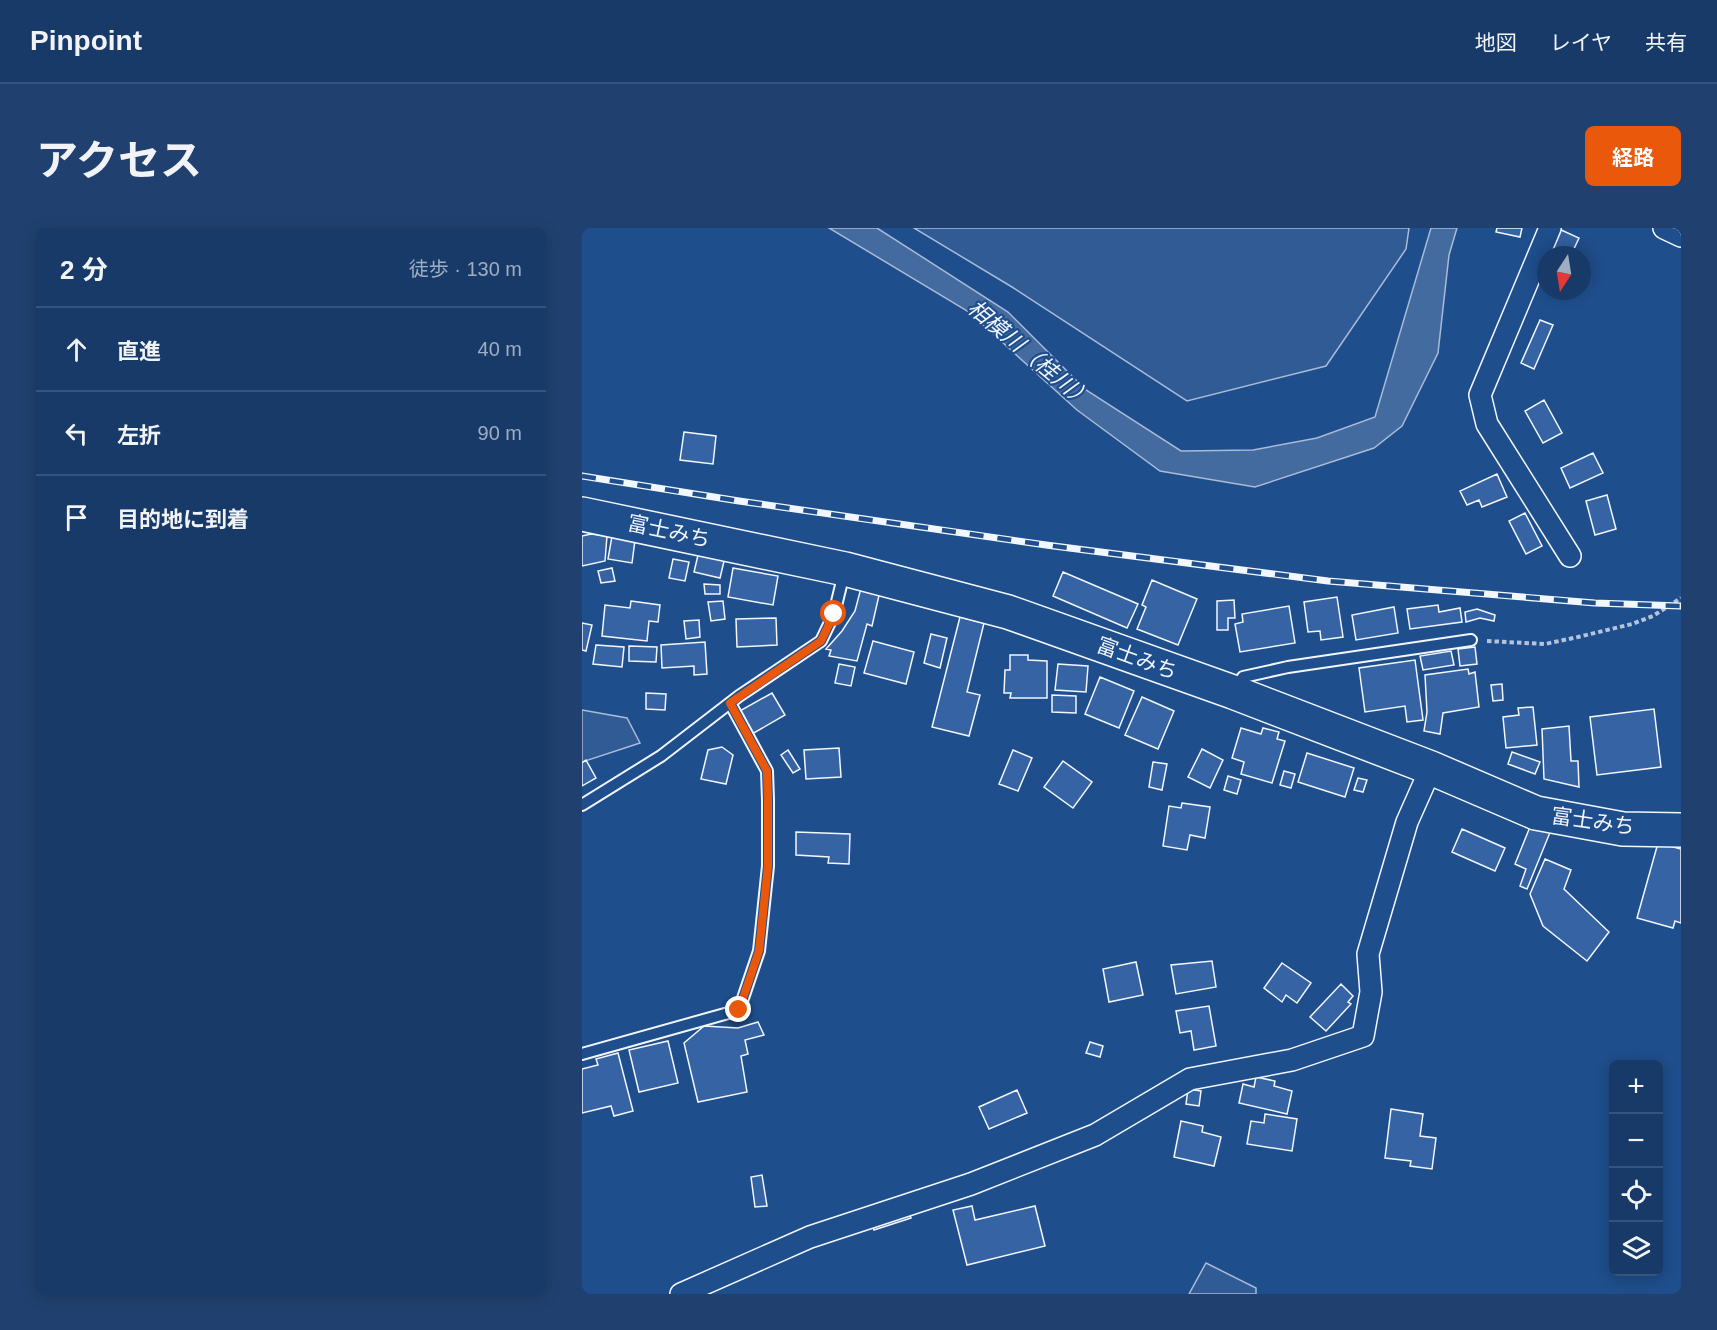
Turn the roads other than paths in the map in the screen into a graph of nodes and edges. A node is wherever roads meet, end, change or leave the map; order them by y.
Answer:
1 (1550, 228) edge
2 (1664, 228) edge
3 (1681, 236) edge
4 (588, 518) edge
5 (1570, 556) dead end
6 (845, 569) junction
7 (1471, 640) road end
8 (1233, 692) junction
9 (730, 703) junction
10 (1431, 768) junction
11 (582, 805) edge
12 (1681, 830) edge
13 (582, 1054) edge
14 (681, 1294) edge

1 - 5 street
2 - 3 street
4 - 6 highway, 富士みち
6 - 8 highway, 富士みち
6 - 9 lane
7 - 8 lane
8 - 10 highway, 富士みち
9 - 11 lane
9 - 13 lane
10 - 12 highway, 富士みち
10 - 14 street

